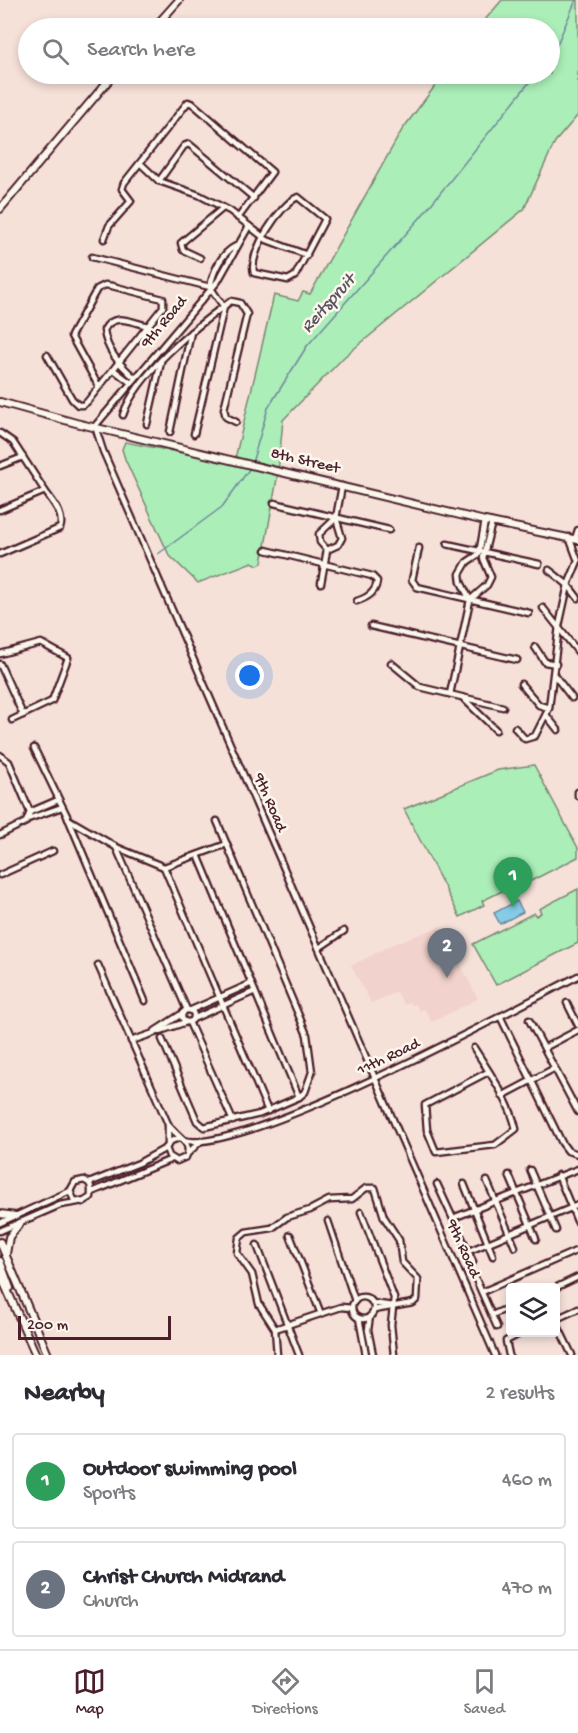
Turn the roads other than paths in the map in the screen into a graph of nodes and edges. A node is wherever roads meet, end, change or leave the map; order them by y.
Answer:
1 (179, 0) edge
2 (163, 18) edge
3 (105, 84) edge
4 (140, 163) junction
5 (159, 181) junction
6 (254, 198) junction
7 (0, 208) edge
8 (223, 208) junction
9 (238, 218) junction
10 (249, 226) junction
11 (263, 237) junction
12 (104, 239) dead end
13 (236, 246) junction
14 (307, 255) junction
15 (92, 257) dead end
16 (200, 258) dead end
17 (210, 287) junction
18 (224, 307) junction
19 (148, 326) junction
20 (191, 332) junction
21 (47, 355) dead end
22 (162, 361) junction
23 (119, 363) junction
24 (114, 370) junction
25 (135, 378) junction
26 (131, 383) junction
27 (99, 387) junction
28 (0, 404) edge
29 (123, 415) dead end
30 (236, 422) dead end
31 (147, 424) dead end
32 (95, 426) junction
33 (170, 432) dead end
34 (0, 433) edge
35 (194, 434) dead end
36 (23, 457) junction
37 (0, 466) edge
38 (342, 485) junction
39 (45, 491) junction
40 (274, 503) dead end
41 (0, 510) edge
42 (336, 518) junction
43 (489, 521) junction
44 (389, 530) dead end
45 (578, 530) edge
46 (574, 539) edge
47 (447, 544) dead end
48 (419, 548) dead end
49 (266, 550) dead end
50 (327, 550) junction
51 (482, 552) junction
52 (0, 554) edge
53 (578, 558) edge
54 (539, 564) dead end
55 (325, 565) junction
56 (549, 570) dead end
57 (321, 584) dead end
58 (568, 585) junction
59 (578, 598) edge
60 (470, 600) junction
61 (357, 601) dead end
62 (543, 608) dead end
63 (529, 613) dead end
64 (370, 626) dead end
65 (559, 627) junction
66 (535, 647) dead end
67 (461, 648) junction
68 (578, 652) edge
69 (0, 654) edge
70 (517, 660) dead end
71 (391, 663) dead end
72 (0, 664) edge
73 (556, 664) junction
74 (555, 676) junction
75 (521, 684) dead end
76 (450, 694) junction
77 (462, 697) junction
78 (572, 698) dead end
79 (502, 706) dead end
80 (549, 708) junction
81 (22, 715) junction
82 (547, 716) junction
83 (12, 720) dead end
84 (515, 728) dead end
85 (496, 730) dead end
86 (558, 730) dead end
87 (34, 748) dead end
88 (0, 755) edge
89 (58, 800) junction
90 (62, 807) junction
91 (30, 812) junction
92 (68, 818) junction
93 (28, 819) junction
94 (217, 820) dead end
95 (0, 834) edge
96 (227, 844) junction
97 (116, 847) junction
98 (53, 851) dead end
99 (198, 855) junction
100 (164, 867) junction
101 (0, 874) edge
102 (344, 932) dead end
103 (319, 948) junction
104 (98, 965) dead end
105 (578, 976) edge
106 (250, 984) junction
107 (253, 992) junction
108 (221, 997) junction
109 (145, 1001) dead end
110 (567, 1003) dead end
111 (224, 1005) junction
112 (187, 1011) junction
113 (500, 1016) junction
114 (195, 1018) junction
115 (529, 1020) dead end
116 (188, 1022) junction
117 (578, 1025) edge
118 (578, 1030) edge
119 (155, 1031) junction
120 (162, 1039) dead end
121 (131, 1041) junction
122 (474, 1048) dead end
123 (544, 1048) junction
124 (555, 1068) junction
125 (488, 1072) junction
126 (375, 1078) junction
127 (531, 1080) junction
128 (502, 1096) junction
129 (299, 1097) junction
130 (268, 1111) junction
131 (578, 1112) edge
132 (233, 1121) junction
133 (168, 1124) junction
134 (181, 1139) junction
135 (201, 1141) junction
136 (167, 1146) junction
137 (188, 1153) junction
138 (578, 1154) edge
139 (172, 1159) junction
140 (578, 1168) edge
141 (531, 1170) dead end
142 (509, 1174) dead end
143 (558, 1175) junction
144 (487, 1181) dead end
145 (88, 1183) junction
146 (464, 1184) dead end
147 (536, 1184) junction
148 (437, 1185) dead end
149 (70, 1191) junction
150 (516, 1191) junction
151 (92, 1192) junction
152 (496, 1201) junction
153 (78, 1202) junction
154 (578, 1205) edge
155 (571, 1208) junction
156 (475, 1210) junction
157 (361, 1212) dead end
158 (0, 1214) edge
159 (550, 1217) junction
160 (453, 1218) junction
161 (18, 1220) junction
162 (328, 1221) dead end
163 (577, 1221) edge
164 (0, 1223) edge
165 (531, 1226) junction
166 (556, 1230) dead end
167 (0, 1231) edge
168 (510, 1234) junction
169 (290, 1235) dead end
170 (536, 1239) dead end
171 (0, 1242) edge
172 (488, 1243) junction
173 (256, 1245) dead end
174 (515, 1247) dead end
175 (578, 1250) edge
176 (469, 1251) junction
177 (493, 1256) dead end
178 (6, 1257) junction
179 (0, 1262) edge
180 (473, 1262) dead end
181 (0, 1275) edge
182 (474, 1275) dead end
183 (578, 1277) edge
184 (560, 1285) edge
185 (482, 1292) junction
186 (355, 1301) junction
187 (372, 1303) junction
188 (394, 1307) junction
189 (352, 1308) junction
190 (578, 1308) edge
191 (506, 1309) edge
192 (374, 1310) junction
193 (321, 1314) junction
194 (492, 1315) junction
195 (370, 1316) junction
196 (560, 1317) edge
197 (359, 1318) junction
198 (21, 1323) junction
199 (289, 1325) junction
200 (497, 1327) dead end
201 (275, 1329) junction
202 (560, 1330) edge
203 (514, 1337) edge
204 (36, 1355) edge
205 (48, 1355) edge
206 (277, 1355) edge
207 (298, 1355) edge
208 (366, 1355) edge
209 (373, 1355) edge
210 (394, 1355) edge
211 (495, 1355) edge
212 (509, 1355) edge
213 (572, 1355) edge

1 - 2 street
3 - 7 street
4 - 5 street
4 - 6 street
4 - 12 street
5 - 6 street
5 - 8 street
6 - 9 street
8 - 9 street
8 - 16 street
9 - 10 street
10 - 11 street
10 - 13 street
11 - 14 street
11 - 14 street
11 - 14 street
13 - 17 street
13 - 17 street
15 - 17 street
17 - 18 street
17 - 25 street, 9th Road
18 - 20 street
18 - 30 street
18 - 35 street
19 - 23 street
19 - 23 street
19 - 27 street
20 - 22 street
20 - 33 street
21 - 27 street
22 - 29 street
22 - 31 street
23 - 24 street
23 - 25 street
24 - 26 street
24 - 27 street
25 - 26 street, 9th Road
26 - 32 street, 9th Road
28 - 32 street, 8th Street
32 - 38 street, 8th Street
32 - 103 street, 9th Road
34 - 36 street
36 - 37 street
36 - 39 street
38 - 42 street
38 - 43 street, 8th Street
39 - 41 street
39 - 52 street
40 - 42 street
42 - 44 street
42 - 50 street
42 - 50 street
43 - 46 street, 8th Street
43 - 51 street
45 - 46 street
46 - 53 street
47 - 51 street
48 - 60 street
49 - 55 street
50 - 55 street
51 - 54 street
51 - 60 street
51 - 60 street
53 - 58 street
55 - 57 street
55 - 61 street
56 - 58 street
58 - 59 street
58 - 65 street
60 - 63 street
60 - 67 street
62 - 65 street
64 - 67 street
65 - 68 street
65 - 73 street
66 - 73 street
67 - 70 street
67 - 76 street
69 - 81 street
71 - 76 street
72 - 81 street
73 - 74 street
74 - 78 street
74 - 80 street
75 - 80 street
76 - 77 street
77 - 79 street
77 - 85 street
80 - 82 street
81 - 83 street
82 - 84 street
82 - 86 street
87 - 89 street
88 - 91 street
89 - 90 street
89 - 91 street
90 - 92 street
90 - 93 street
91 - 93 street
92 - 97 street
92 - 109 street
93 - 95 street
94 - 96 street
96 - 99 street
96 - 129 street
97 - 100 street
97 - 112 street
98 - 101 street
99 - 100 street
99 - 106 street
100 - 108 street
102 - 103 street
103 - 126 street, 9th Road
104 - 121 street
105 - 113 street, 11th Road
106 - 107 street
106 - 108 street
107 - 111 street
107 - 129 street
108 - 111 street
108 - 112 street
110 - 117 street
111 - 114 street
111 - 130 street
112 - 114 street
112 - 116 street
112 - 119 street
113 - 126 street, 11th Road
113 - 127 street
114 - 116 street
115 - 123 street
116 - 119 street
116 - 132 street
118 - 123 street
119 - 121 street
120 - 132 street
121 - 133 street
122 - 125 street
123 - 124 street
124 - 127 street
124 - 131 street
125 - 128 street
125 - 128 street
126 - 135 street, 11th Road
126 - 211 street, 9th Road
127 - 128 street
127 - 138 street
129 - 130 street
130 - 132 street
133 - 134 street
133 - 136 street
134 - 135 street, 11th Road
134 - 136 street
134 - 137 street
135 - 137 street, 11th Road
136 - 139 street
136 - 145 street
137 - 139 street
139 - 151 street
140 - 143 street
141 - 147 street
142 - 150 street
143 - 147 street
143 - 155 street
144 - 152 street
145 - 149 street
145 - 151 street
146 - 156 street
147 - 150 street
147 - 159 street
148 - 160 street
149 - 153 street
149 - 161 street
150 - 152 street
150 - 165 street
151 - 153 street
152 - 156 street
152 - 168 street
153 - 161 street
154 - 155 street
155 - 159 street
155 - 163 street
156 - 160 street
156 - 172 street
157 - 188 street
158 - 161 street
159 - 165 street
159 - 166 street
160 - 176 street
161 - 164 street
161 - 167 street
161 - 178 street
162 - 186 street
165 - 168 street
165 - 170 street
168 - 172 street
168 - 174 street
169 - 193 street
171 - 178 street
172 - 176 street
172 - 177 street
173 - 199 street
175 - 185 street
176 - 180 street
178 - 205 street
179 - 198 street
181 - 198 street
182 - 185 street
183 - 184 street
185 - 194 street
186 - 187 street
186 - 189 street
187 - 188 street
187 - 192 street
188 - 192 street
188 - 201 street
188 - 210 street
189 - 193 street
189 - 197 street
190 - 196 street
191 - 194 street
192 - 195 street
193 - 199 street
194 - 200 street
195 - 197 street
195 - 209 street
197 - 208 street
198 - 204 street
199 - 201 street
199 - 207 street
201 - 206 street
202 - 213 street
203 - 212 street

